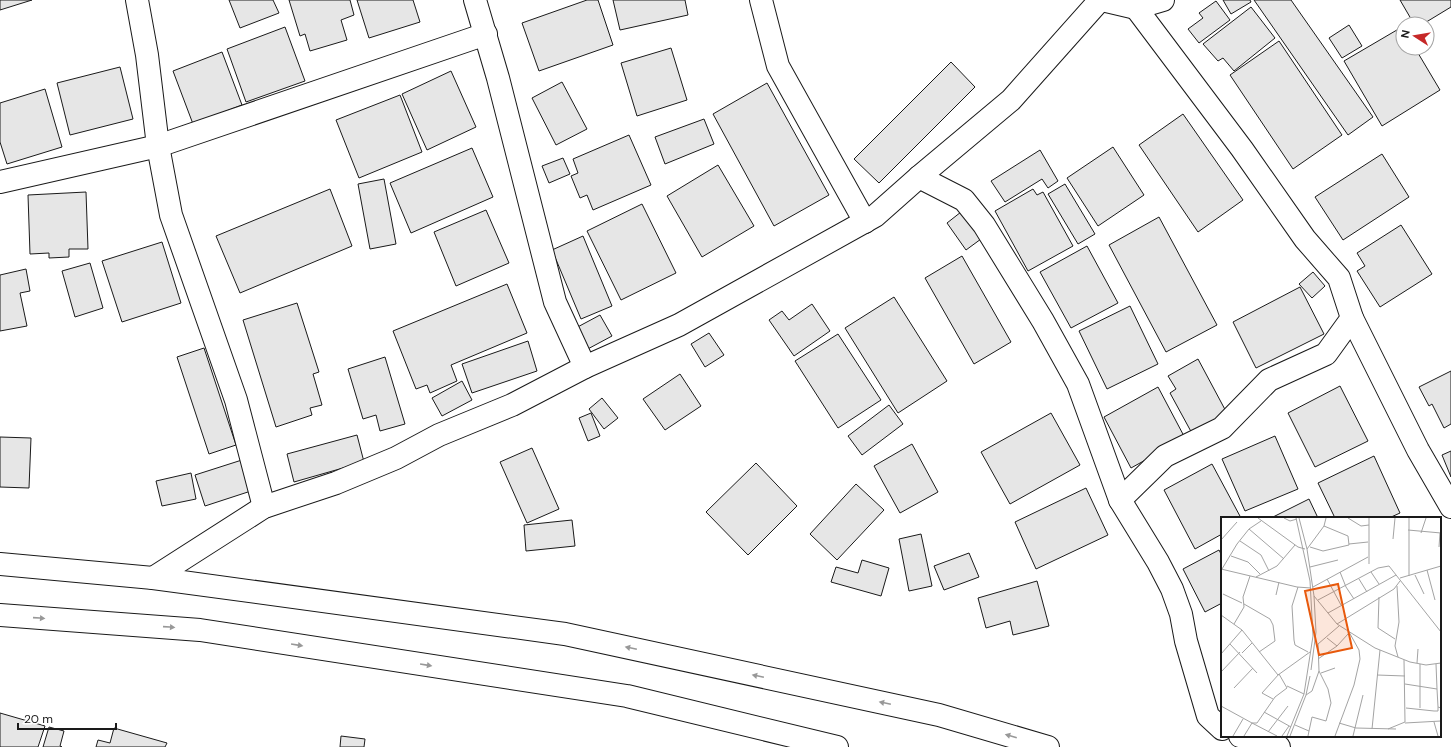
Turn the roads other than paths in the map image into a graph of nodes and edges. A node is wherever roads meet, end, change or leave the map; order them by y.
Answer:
1 (137, 0) edge
2 (475, 0) edge
3 (761, 0) edge
4 (1101, 0) edge
5 (1163, 0) edge
6 (1136, 8) junction
7 (486, 34) junction
8 (158, 146) junction
9 (919, 177) junction
10 (0, 182) edge
11 (865, 222) junction
12 (1352, 318) junction
13 (585, 367) junction
14 (1120, 500) junction
15 (264, 507) junction
16 (1451, 507) edge
17 (0, 564) edge
18 (153, 578) junction
19 (0, 615) edge
20 (1221, 728) edge
21 (1243, 737) edge
22 (837, 747) edge
23 (1048, 747) edge
24 (1279, 747) edge

1 - 8 street
2 - 7 street
3 - 11 street
4 - 6 street
4 - 9 street
5 - 6 street
6 - 12 street
7 - 8 street
7 - 13 street
8 - 10 street
8 - 15 street
9 - 11 street
9 - 14 street
11 - 13 street
12 - 14 street
12 - 16 street
13 - 15 street
14 - 20 street
15 - 18 street
17 - 18 street
23 -> 18 street
19 -> 22 street
21 - 24 street

